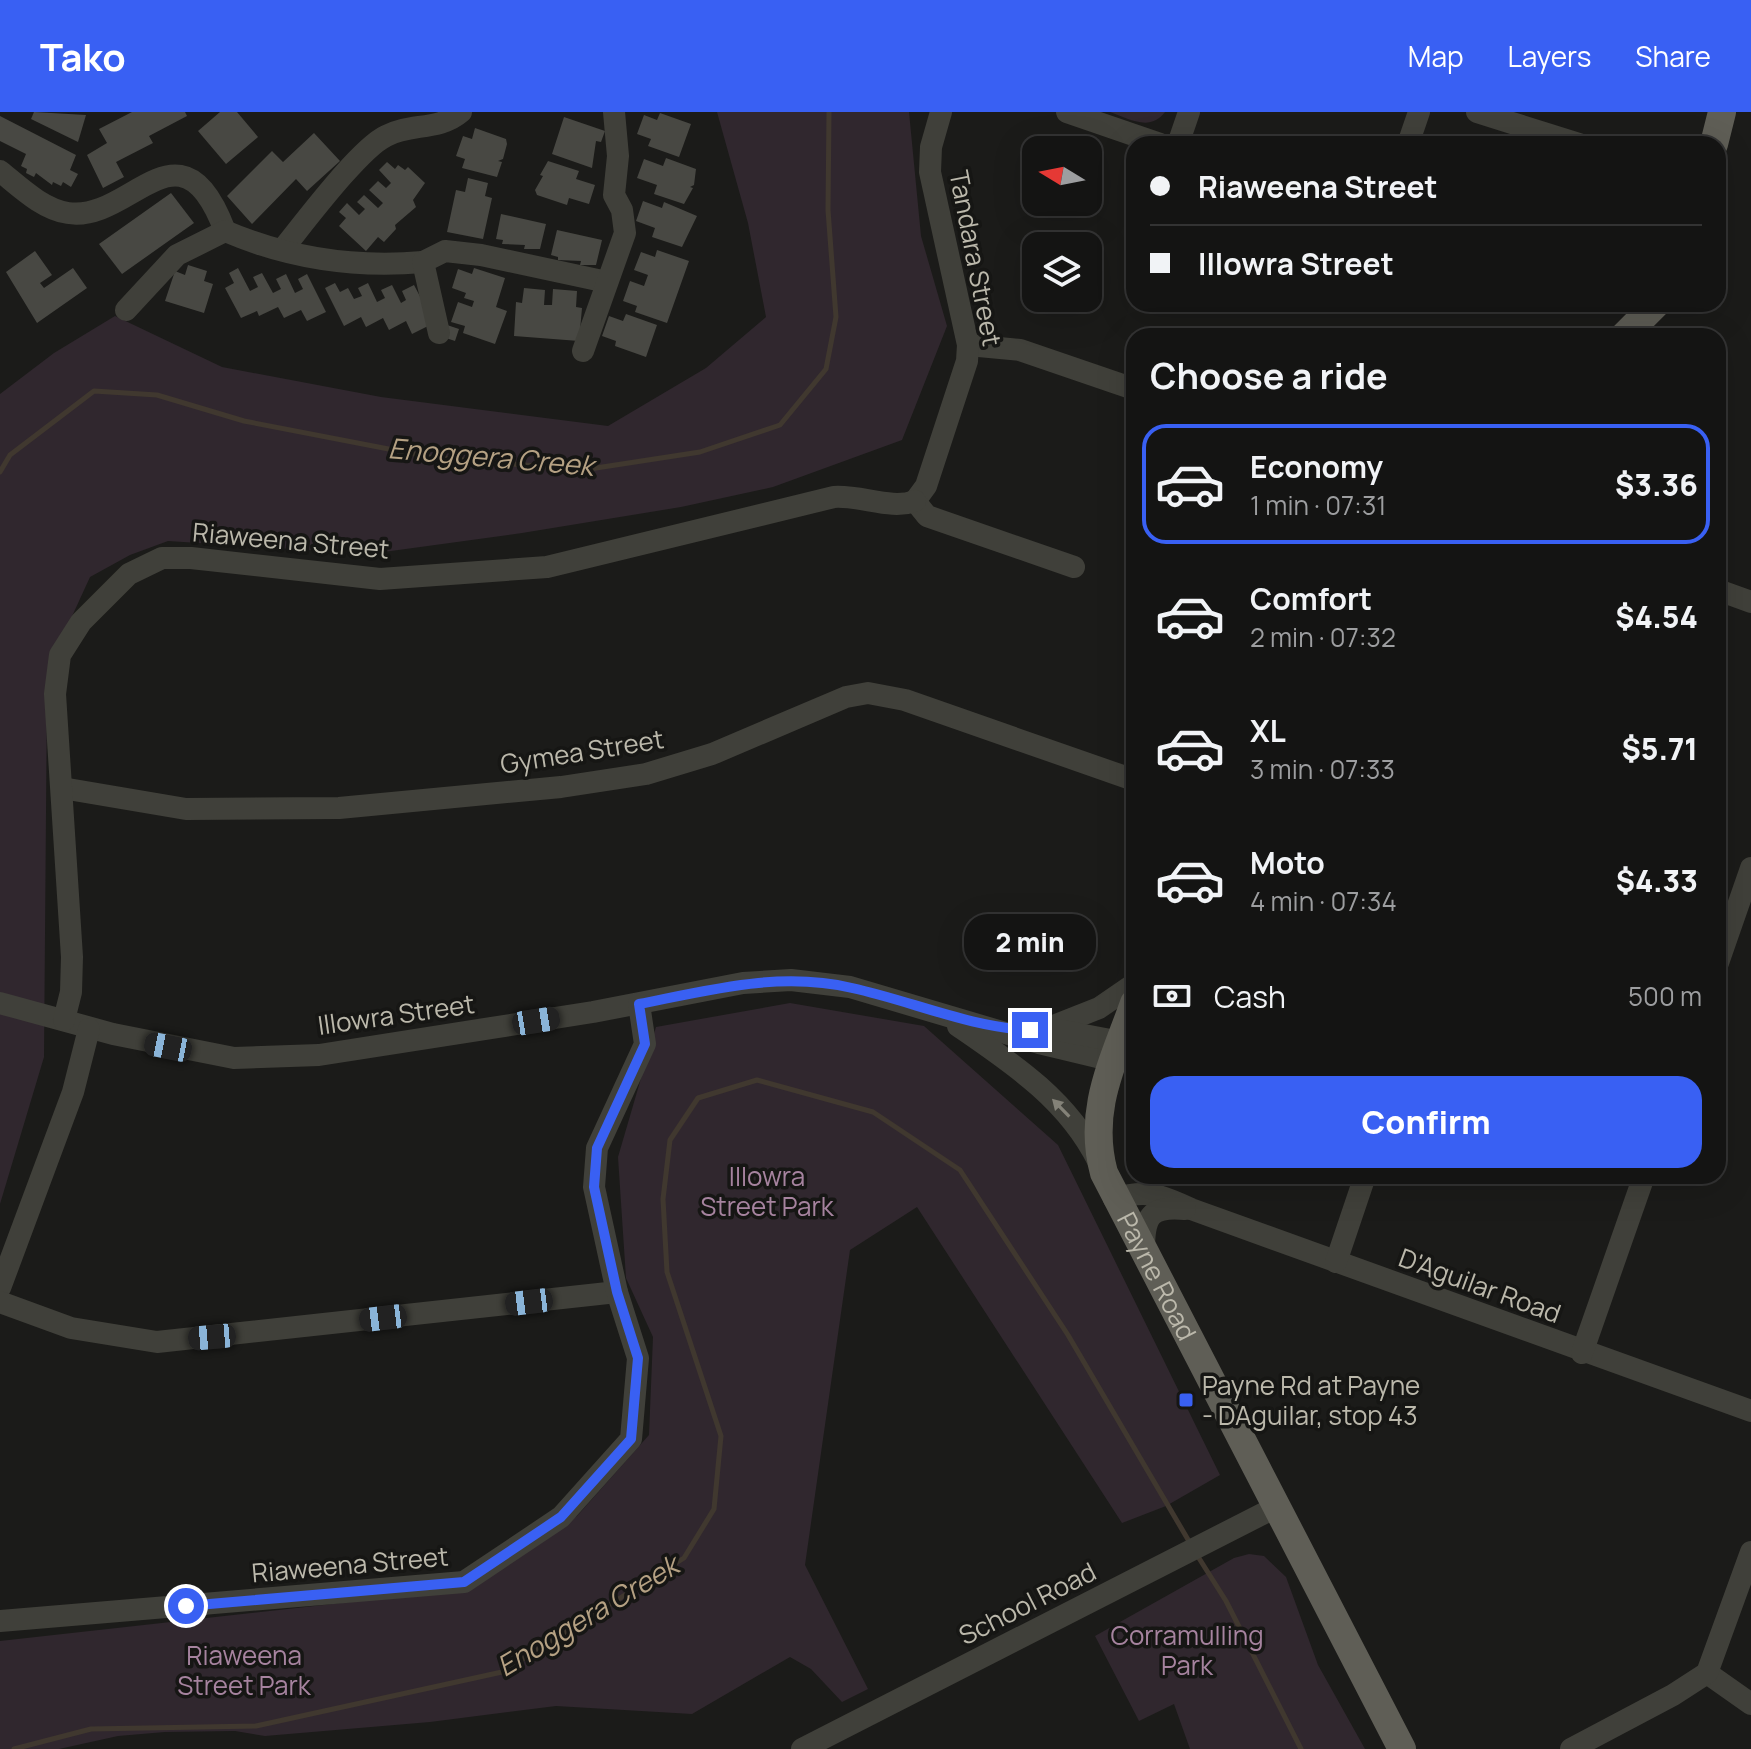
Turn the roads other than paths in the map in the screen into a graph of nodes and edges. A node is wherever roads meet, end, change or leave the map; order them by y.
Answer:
1 (461, 112) edge
2 (614, 112) edge
3 (941, 112) edge
4 (1067, 112) edge
5 (1189, 112) edge
6 (1419, 112) edge
7 (1477, 112) edge
8 (1722, 112) edge
9 (1137, 136) edge
10 (1181, 136) edge
11 (1411, 136) edge
12 (1554, 136) edge
13 (1716, 136) edge
14 (0, 171) edge
15 (225, 231) junction
16 (282, 250) junction
17 (423, 262) junction
18 (607, 282) junction
19 (126, 310) dead end
20 (1648, 312) edge
21 (1632, 328) edge
22 (439, 333) dead end
23 (968, 345) junction
24 (583, 351) dead end
25 (1126, 386) edge
26 (915, 501) junction
27 (1074, 567) dead end
28 (1726, 593) edge
29 (1751, 602) edge
30 (1126, 777) edge
31 (62, 788) junction
32 (1751, 868) edge
33 (1747, 892) edge
34 (1726, 943) edge
35 (1126, 989) edge
36 (2, 1003) edge
37 (639, 1004) junction
38 (936, 1012) junction
39 (64, 1020) junction
40 (990, 1028) junction
41 (1126, 1028) edge
42 (89, 1029) junction
43 (1030, 1030) junction
44 (1118, 1052) junction
45 (1362, 1184) edge
46 (1641, 1184) edge
47 (1109, 1186) junction
48 (1191, 1209) junction
49 (1144, 1255) junction
50 (1336, 1262) junction
51 (0, 1288) edge
52 (617, 1292) junction
53 (0, 1302) edge
54 (1582, 1353) junction
55 (1751, 1411) edge
56 (1276, 1507) junction
57 (1751, 1552) edge
58 (0, 1621) edge
59 (1707, 1673) junction
60 (1751, 1704) edge
61 (802, 1749) edge
62 (1402, 1749) edge
63 (1571, 1749) edge

1 - 16 street
2 - 18 street
3 - 23 street, Tandara Street
4 - 9 street
5 - 10 street
6 - 11 street
7 - 12 street
8 - 13 main road
14 - 15 street
15 - 16 street
15 - 19 street
16 - 17 street
17 - 18 street
17 - 22 street
18 - 24 street
20 - 21 main road
23 - 25 street
23 - 26 street, Tandara Street
26 - 27 street
26 - 31 street, Riaweena Street
28 - 29 street
30 - 31 street, Gymea Street
31 - 39 street, Riaweena Street
32 - 33 street
33 - 34 street
35 - 43 street
36 - 39 street, Illowra Street
37 - 38 street, Illowra Street
37 - 42 street, Illowra Street
37 - 52 street, Riaweena Street
38 - 40 street, Illowra Street
47 -> 38 street
39 - 42 street, Illowra Street
40 - 43 street, Illowra Street
40 - 44 street, Illowra Street
41 - 44 main road, Payne Road
42 - 51 street
43 - 44 street, Illowra Street
44 - 47 main road, Payne Road
45 - 50 street
46 - 54 street
47 - 48 street, D'Aguilar Road
47 - 49 main road, Payne Road
48 - 49 street, D'Aguilar Road
48 - 50 street, D'Aguilar Road
49 - 56 main road, Payne Road
50 - 54 street, D'Aguilar Road
52 - 53 street
52 - 58 street, Riaweena Street
54 - 55 street, D'Aguilar Road
56 - 61 street, School Road
56 - 62 main road, Payne Road
57 - 59 street
59 - 60 street
59 - 63 street

